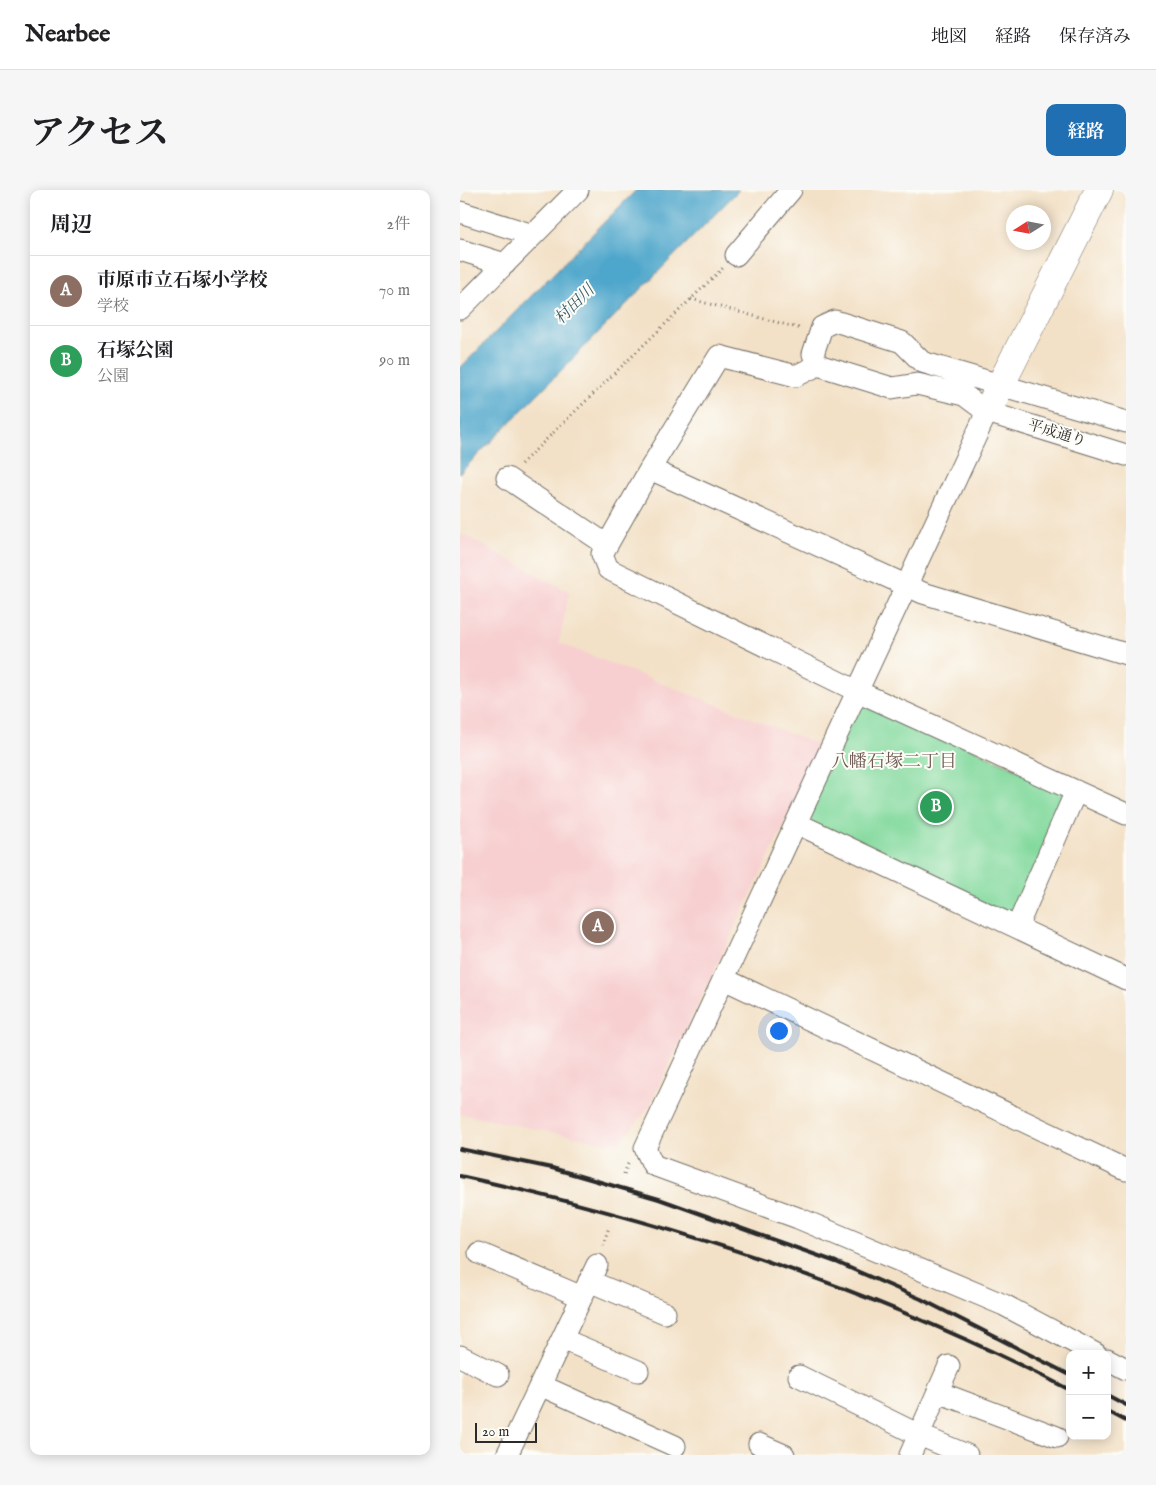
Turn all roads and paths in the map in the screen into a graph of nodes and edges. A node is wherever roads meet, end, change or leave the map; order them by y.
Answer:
1 (578, 190) edge
2 (791, 190) edge
3 (1099, 190) edge
4 (460, 212) edge
5 (533, 235) junction
6 (460, 250) edge
7 (736, 255) joint
8 (505, 264) junction
9 (691, 298) junction
10 (460, 309) edge
11 (816, 358) junction
12 (1002, 384) junction
13 (988, 412) junction
14 (1126, 422) edge
15 (1126, 455) edge
16 (650, 468) junction
17 (506, 478) joint
18 (607, 545) junction
19 (908, 584) junction
20 (1126, 654) edge
21 (857, 691) junction
22 (1076, 791) junction
23 (1126, 814) edge
24 (796, 823) junction
25 (1017, 927) junction
26 (724, 979) junction
27 (1126, 979) edge
28 (1126, 1170) edge
29 (479, 1253) dead end
30 (589, 1281) junction
31 (665, 1313) dead end
32 (562, 1339) junction
33 (1088, 1350) edge
34 (460, 1356) edge
35 (1111, 1362) edge
36 (949, 1366) dead end
37 (1126, 1369) edge
38 (638, 1371) dead end
39 (498, 1375) dead end
40 (799, 1376) dead end
41 (540, 1385) junction
42 (938, 1392) junction
43 (920, 1435) junction
44 (1057, 1437) dead end
45 (759, 1444) dead end
46 (675, 1446) dead end
47 (507, 1455) edge
48 (784, 1455) edge
49 (910, 1455) edge
50 (967, 1455) edge

1 - 5 street
2 - 7 street
3 - 12 street
4 - 5 street
5 - 8 street
6 - 8 street
7 - 9 path
8 - 10 street
9 - 11 path
9 - 17 path
11 - 12 street, 平成通り
11 - 13 street, 平成通り
11 - 16 street
12 - 13 street
12 - 14 street, 平成通り
13 - 15 street, 平成通り
13 - 19 street
16 - 18 street
16 - 19 street
17 - 18 street
18 - 21 street
19 - 20 street
19 - 21 street
21 - 22 street
21 - 24 street
22 - 23 street
22 - 25 street
24 - 25 street
24 - 26 street
25 - 27 street
26 - 28 street
26 - 33 street
29 - 30 street
30 - 31 street
30 - 32 street
32 - 38 street
32 - 41 street
34 - 39 street
35 - 37 street
36 - 42 street
40 - 43 street
41 - 46 street
41 - 47 street
42 - 43 street
42 - 44 street
43 - 49 street
43 - 50 street
45 - 48 street

